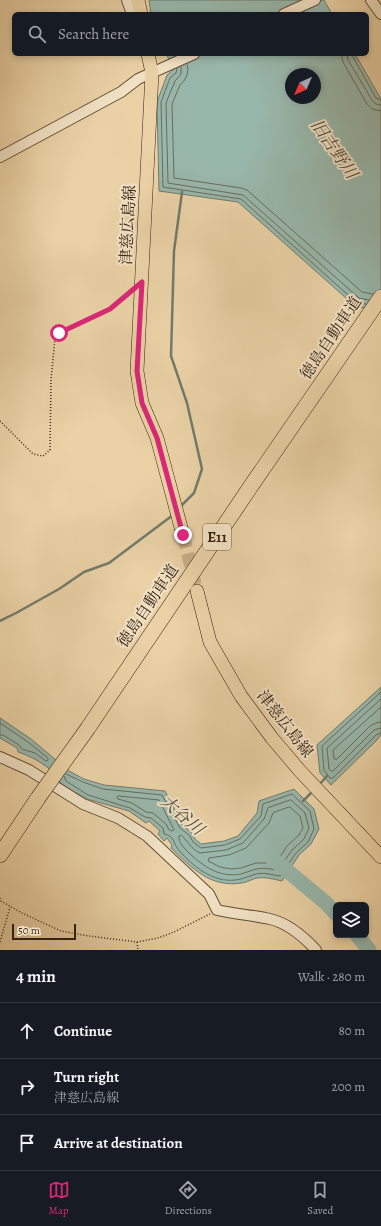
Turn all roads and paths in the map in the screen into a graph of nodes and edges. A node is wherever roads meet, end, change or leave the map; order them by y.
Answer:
1 (127, 0) edge
2 (138, 0) edge
3 (315, 0) edge
4 (371, 0) edge
5 (131, 12) edge
6 (141, 12) edge
7 (288, 12) edge
8 (381, 14) edge
9 (148, 56) edge
10 (190, 56) edge
11 (152, 73) junction
12 (0, 157) edge
13 (142, 282) junction
14 (381, 297) edge
15 (0, 421) edge
16 (183, 535) tunnel mouth
17 (196, 591) tunnel mouth
18 (0, 757) edge
19 (0, 855) edge
20 (381, 857) edge
21 (0, 898) edge
22 (10, 906) junction
23 (217, 910) junction
24 (0, 942) edge
25 (138, 942) junction
26 (138, 950) edge
27 (316, 950) edge

1 - 5 street
2 - 6 main road
3 - 7 street
4 - 8 street
9 - 11 main road, 津慈広島線
10 - 11 street
11 - 12 street
11 - 13 main road, 津慈広島線
13 - 15 path
13 - 16 main road, 津慈広島線
14 - 19 highway, 徳島自動車道 / E11, bridge
17 - 20 main road, 津慈広島線
18 - 23 street
21 - 22 path
22 - 24 path
22 - 25 path
23 - 25 path
23 - 27 street
25 - 26 path

